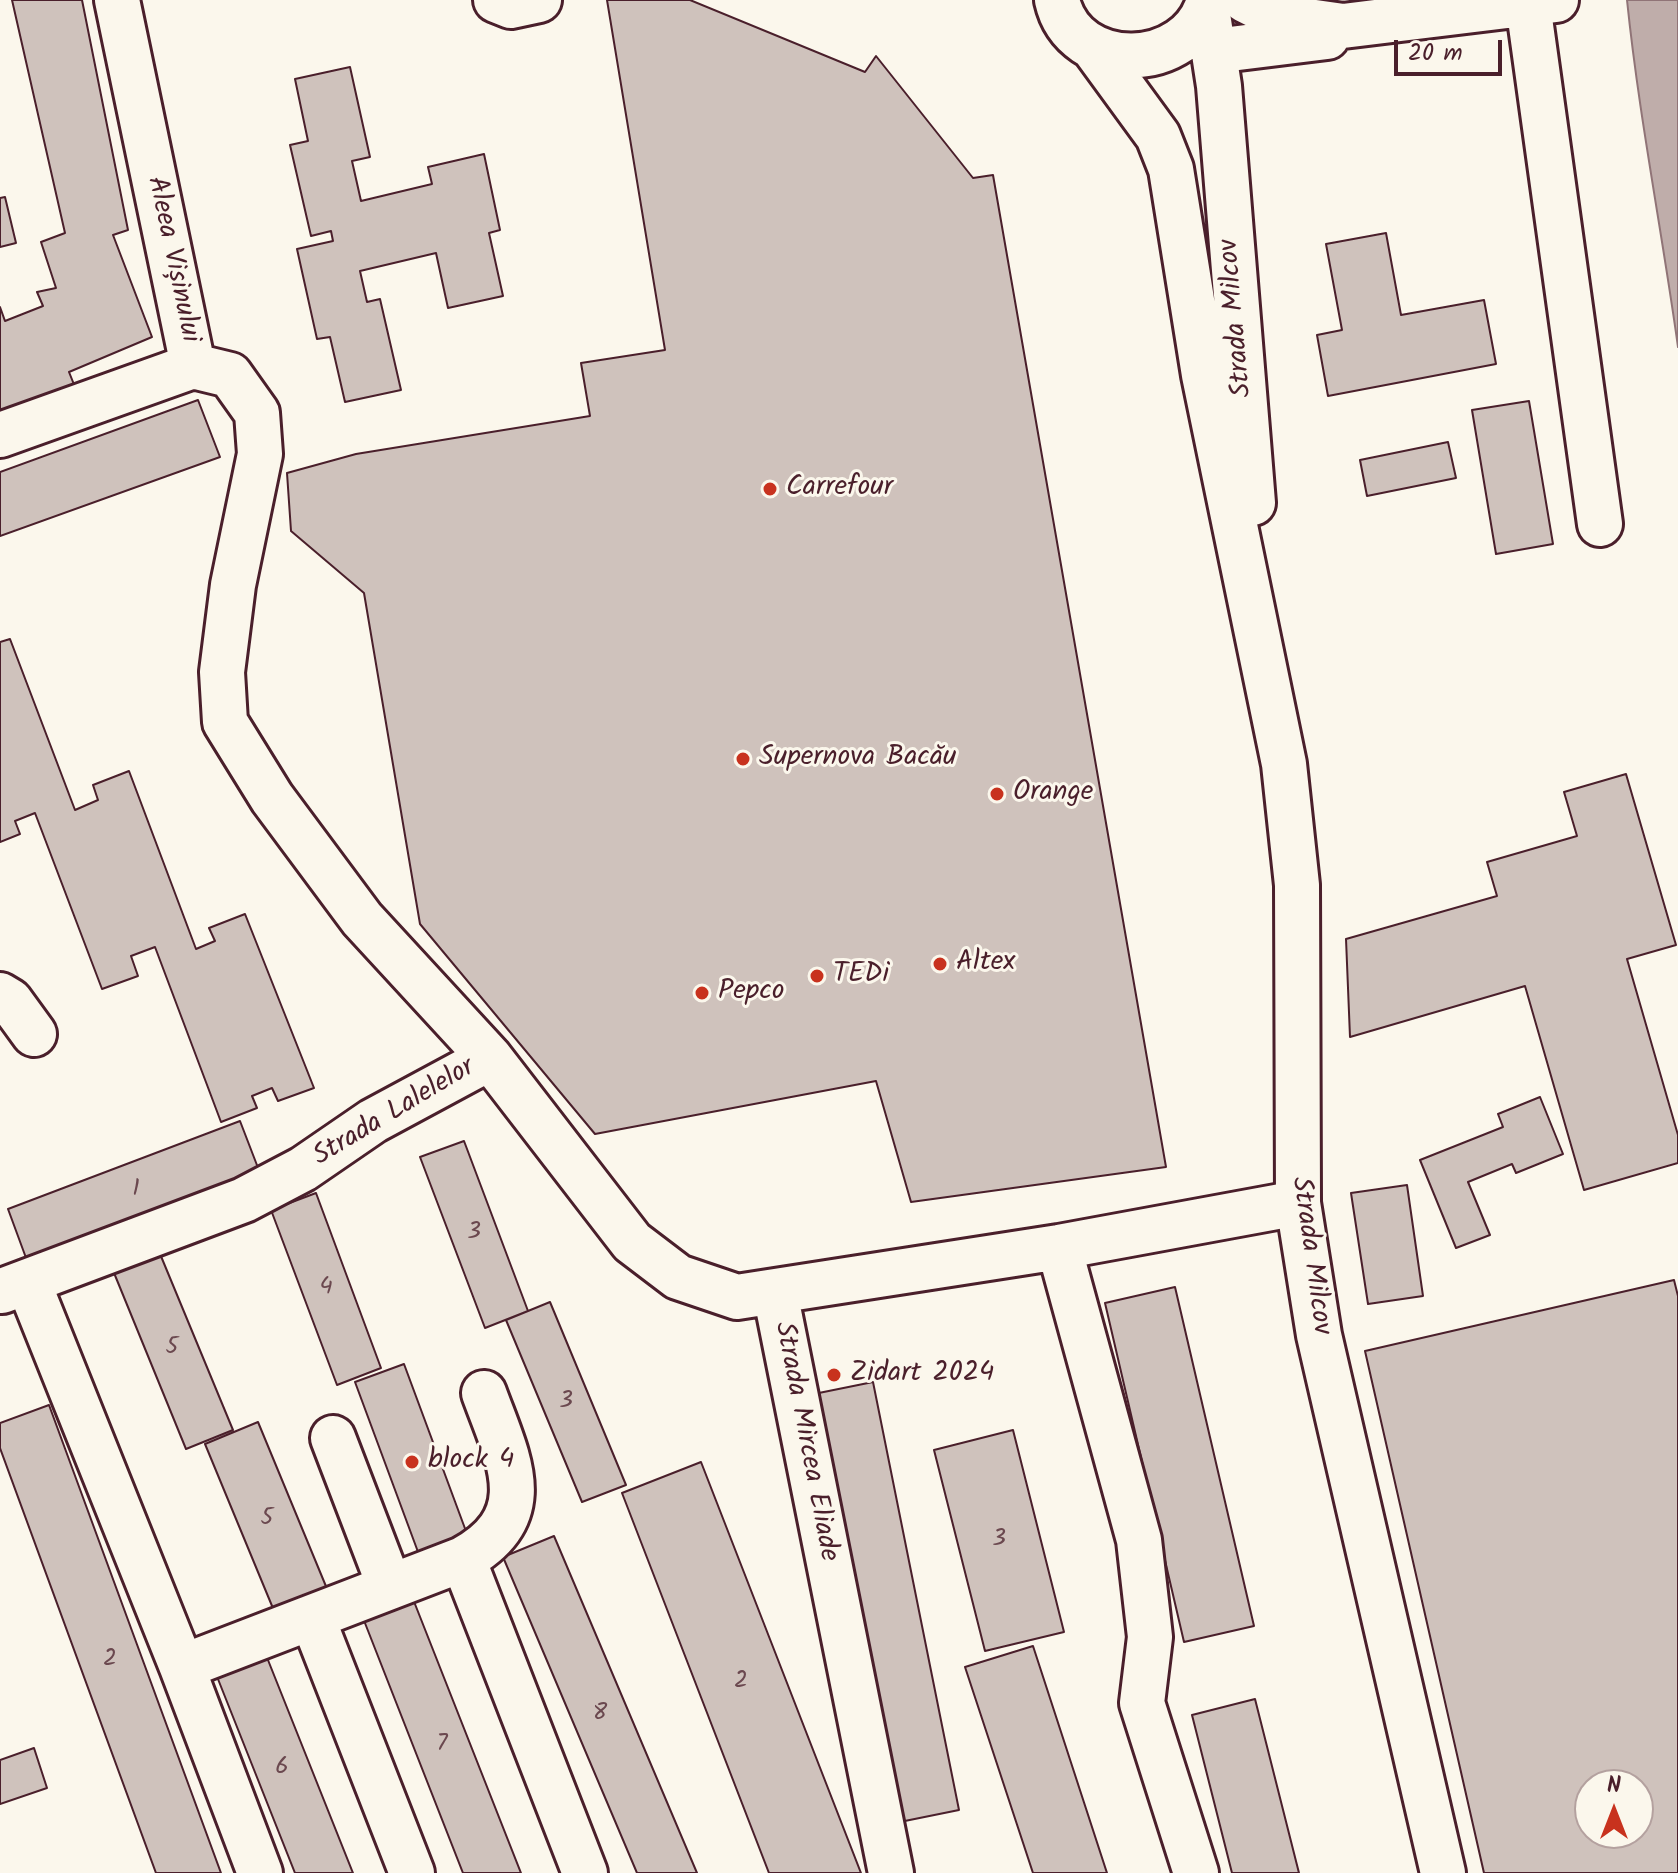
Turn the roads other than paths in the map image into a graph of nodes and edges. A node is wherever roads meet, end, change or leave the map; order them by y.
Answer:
1 (117, 0) edge
2 (496, 0) edge
3 (539, 0) edge
4 (1036, 0) edge
5 (1547, 1) edge
6 (1220, 3) edge
7 (1366, 24) junction
8 (1074, 26) edge
9 (1214, 51) junction
10 (193, 366) junction
11 (0, 435) edge
12 (1600, 524) dead end
13 (1257, 629) junction
14 (0, 995) edge
15 (34, 1034) dead end
16 (490, 1058) junction
17 (1298, 1203) junction
18 (1059, 1247) junction
19 (14, 1287) edge
20 (775, 1292) junction
21 (484, 1393) dead end
22 (333, 1438) dead end
23 (463, 1559) junction
24 (390, 1587) junction
25 (312, 1617) junction
26 (182, 1667) junction
27 (260, 1873) edge
28 (412, 1873) edge
29 (585, 1873) edge
30 (891, 1873) edge
31 (1196, 1873) edge
32 (1443, 1873) edge

1 - 10 street, Aleea Vișinului
2 - 3 street
4 - 8 street
5 - 7 street
5 - 12 street
6 - 7 street
6 - 8 street
6 - 9 street, Strada Milcov
7 - 9 street
8 - 13 street, Strada Milcov
9 - 13 street, Strada Milcov
10 - 11 street, Aleea Vișinului
10 - 16 street
13 - 17 street, Strada Milcov
14 - 15 street
16 - 19 street, Strada Lalelelor
16 - 20 street, Strada Lalelelor
17 - 18 street, Strada Mircea Eliade
17 - 32 street, Strada Milcov
18 - 20 street, Strada Mircea Eliade
18 - 31 street
19 - 26 street, Strada Lalelelor
20 - 30 street, Strada Mircea Eliade
21 - 23 street
22 - 24 street
23 - 24 street
23 - 29 street
24 - 25 street
25 - 26 street
25 - 28 street
26 - 27 street, Strada Lalelelor

